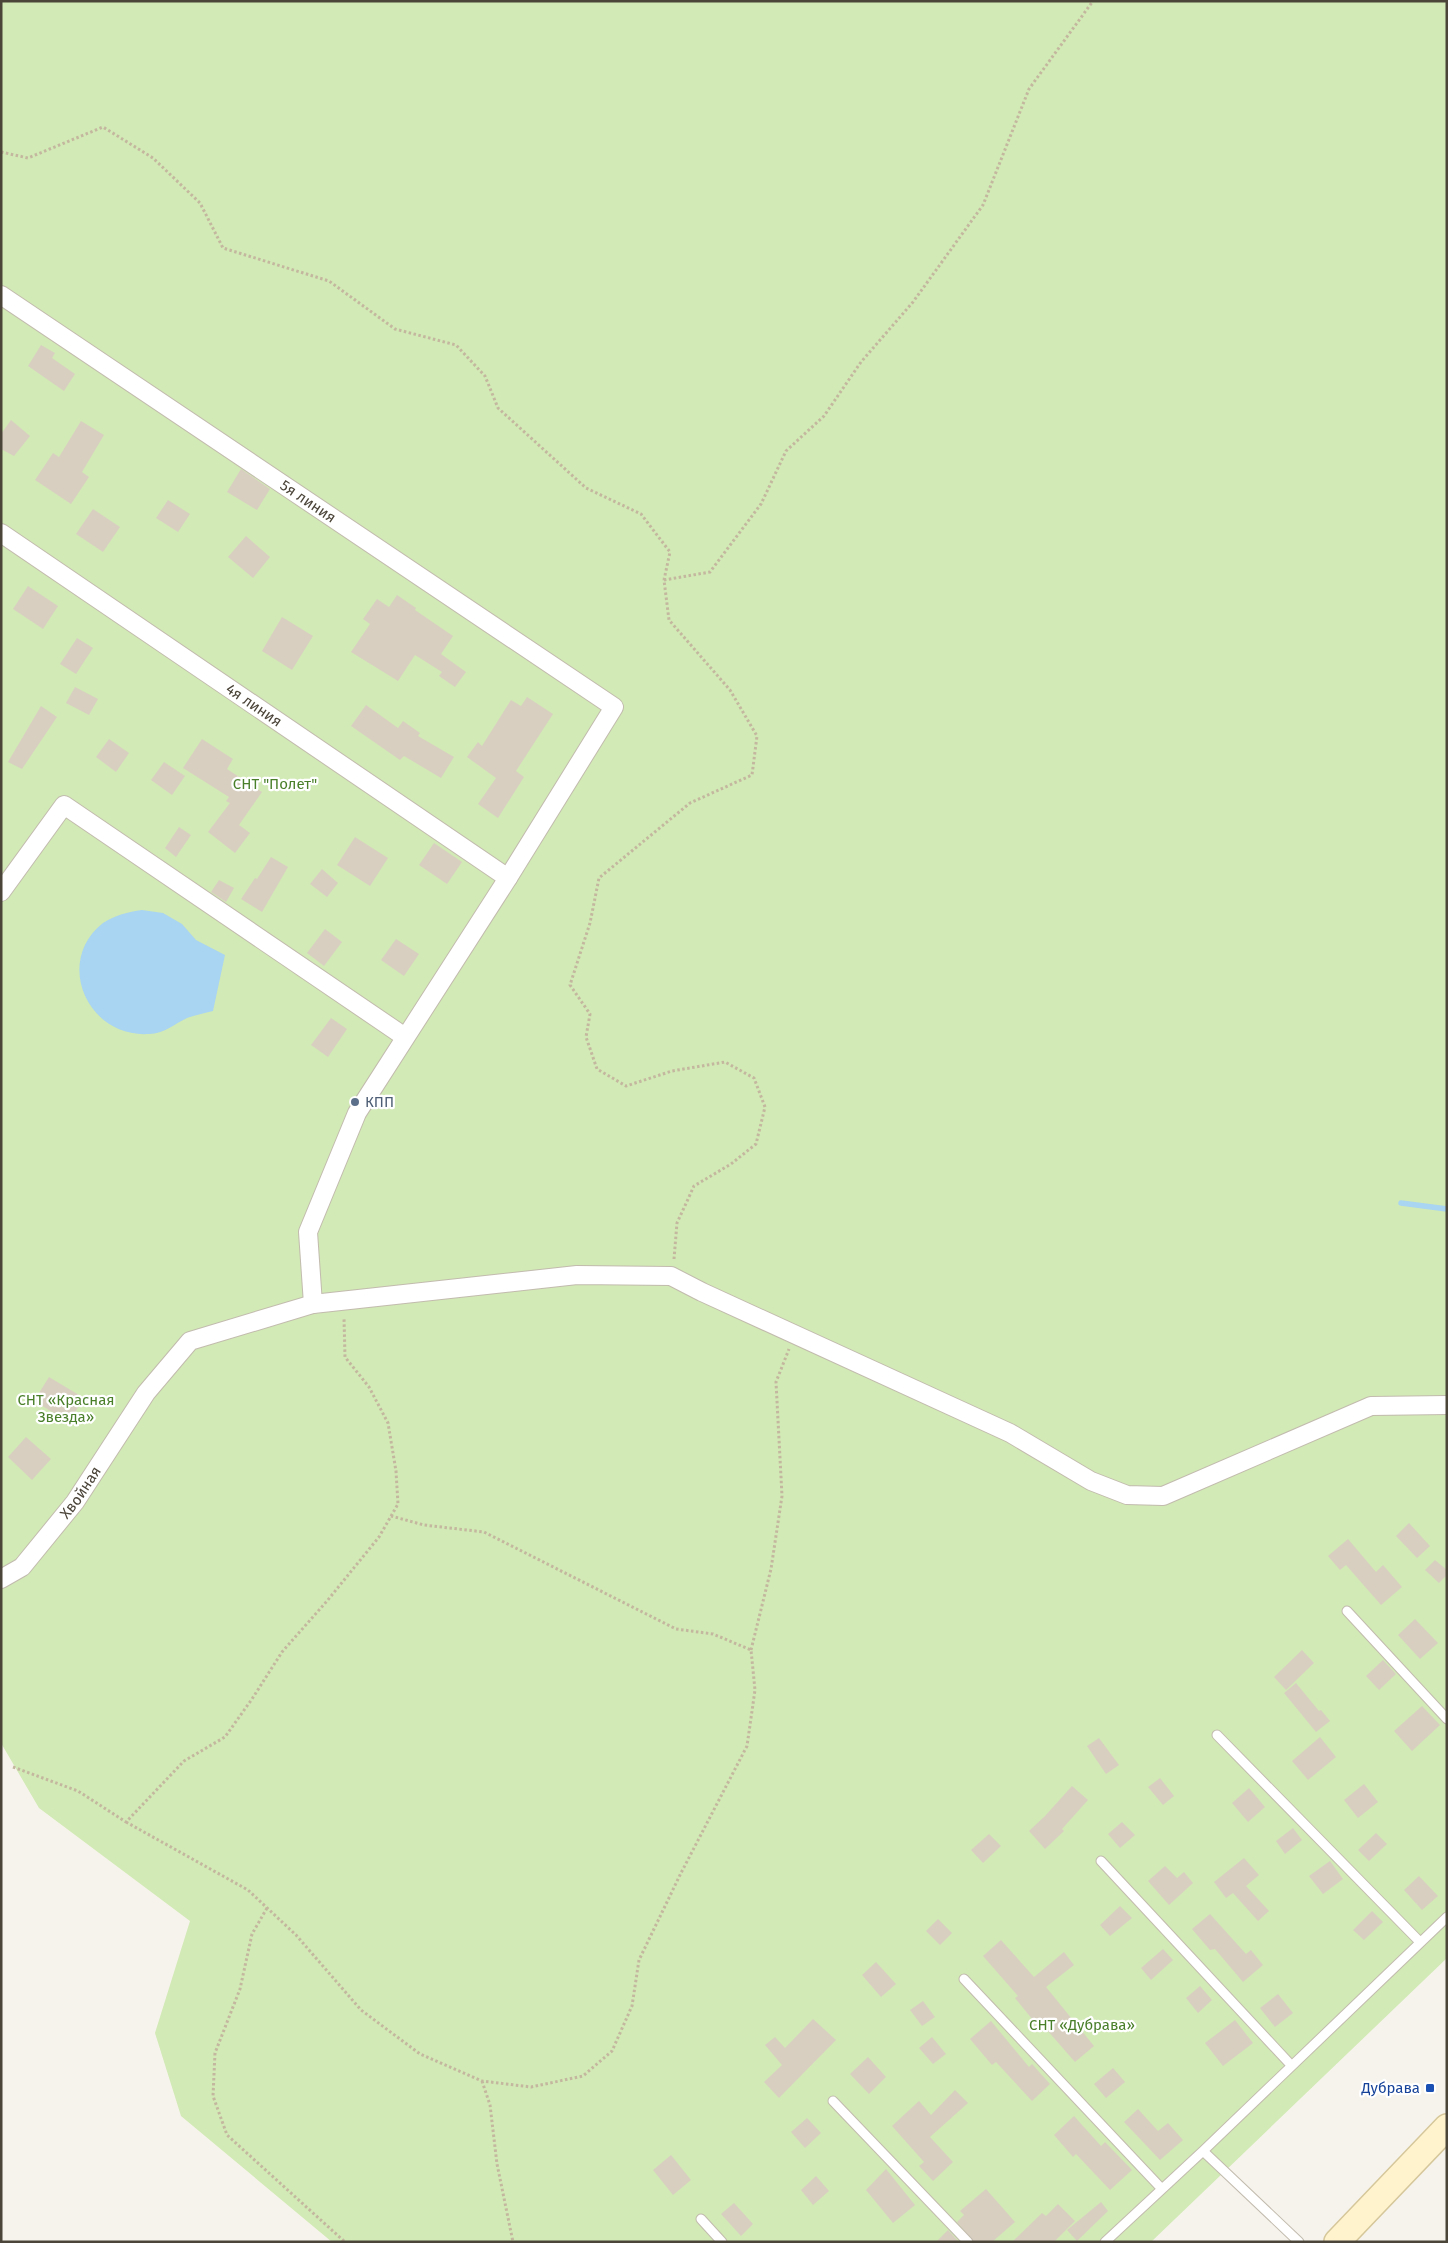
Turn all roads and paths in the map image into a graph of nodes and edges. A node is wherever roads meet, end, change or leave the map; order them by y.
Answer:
1 (1093, 1) edge
2 (1, 152) edge
3 (1, 295) edge
4 (1, 533) edge
5 (664, 580) junction
6 (508, 878) junction
7 (1, 892) edge
8 (406, 1038) junction
9 (671, 1276) junction
10 (347, 1300) junction
11 (314, 1304) junction
12 (795, 1335) junction
13 (1447, 1405) edge
14 (391, 1516) junction
15 (1, 1579) edge
16 (1346, 1611) dead end
17 (751, 1650) junction
18 (1447, 1719) edge
19 (1217, 1736) dead end
20 (13, 1768) dead end
21 (126, 1822) junction
22 (1101, 1861) dead end
23 (267, 1908) junction
24 (1447, 1917) edge
25 (1420, 1942) junction
26 (964, 1979) dead end
27 (1291, 2065) junction
28 (482, 2081) junction
29 (833, 2101) dead end
30 (1447, 2127) edge
31 (1203, 2151) junction
32 (1161, 2188) junction
33 (701, 2219) dead end
34 (344, 2242) edge
35 (514, 2242) edge
36 (722, 2242) edge
37 (968, 2242) edge
38 (1105, 2242) edge
39 (1299, 2242) edge
40 (1337, 2242) edge

1 - 5 path
2 - 5 path
3 - 6 street, 5я линия
4 - 6 street, 4я линия
5 - 9 path
6 - 8 street
7 - 8 street
8 - 11 street
9 - 10 street, Хвойная
9 - 12 street
10 - 11 street, Хвойная
10 - 14 path
11 - 15 street, Хвойная
12 - 13 street
12 - 17 path
14 - 17 path
14 - 21 path
16 - 18 lane
17 - 28 path
19 - 25 lane
20 - 21 path
21 - 23 path
22 - 27 lane
23 - 28 path
23 - 34 path
24 - 25 lane
25 - 27 lane
26 - 32 lane
27 - 31 lane
28 - 35 path
29 - 37 lane
30 - 40 main road
31 - 32 lane
31 - 39 lane
32 - 38 lane
33 - 36 lane

